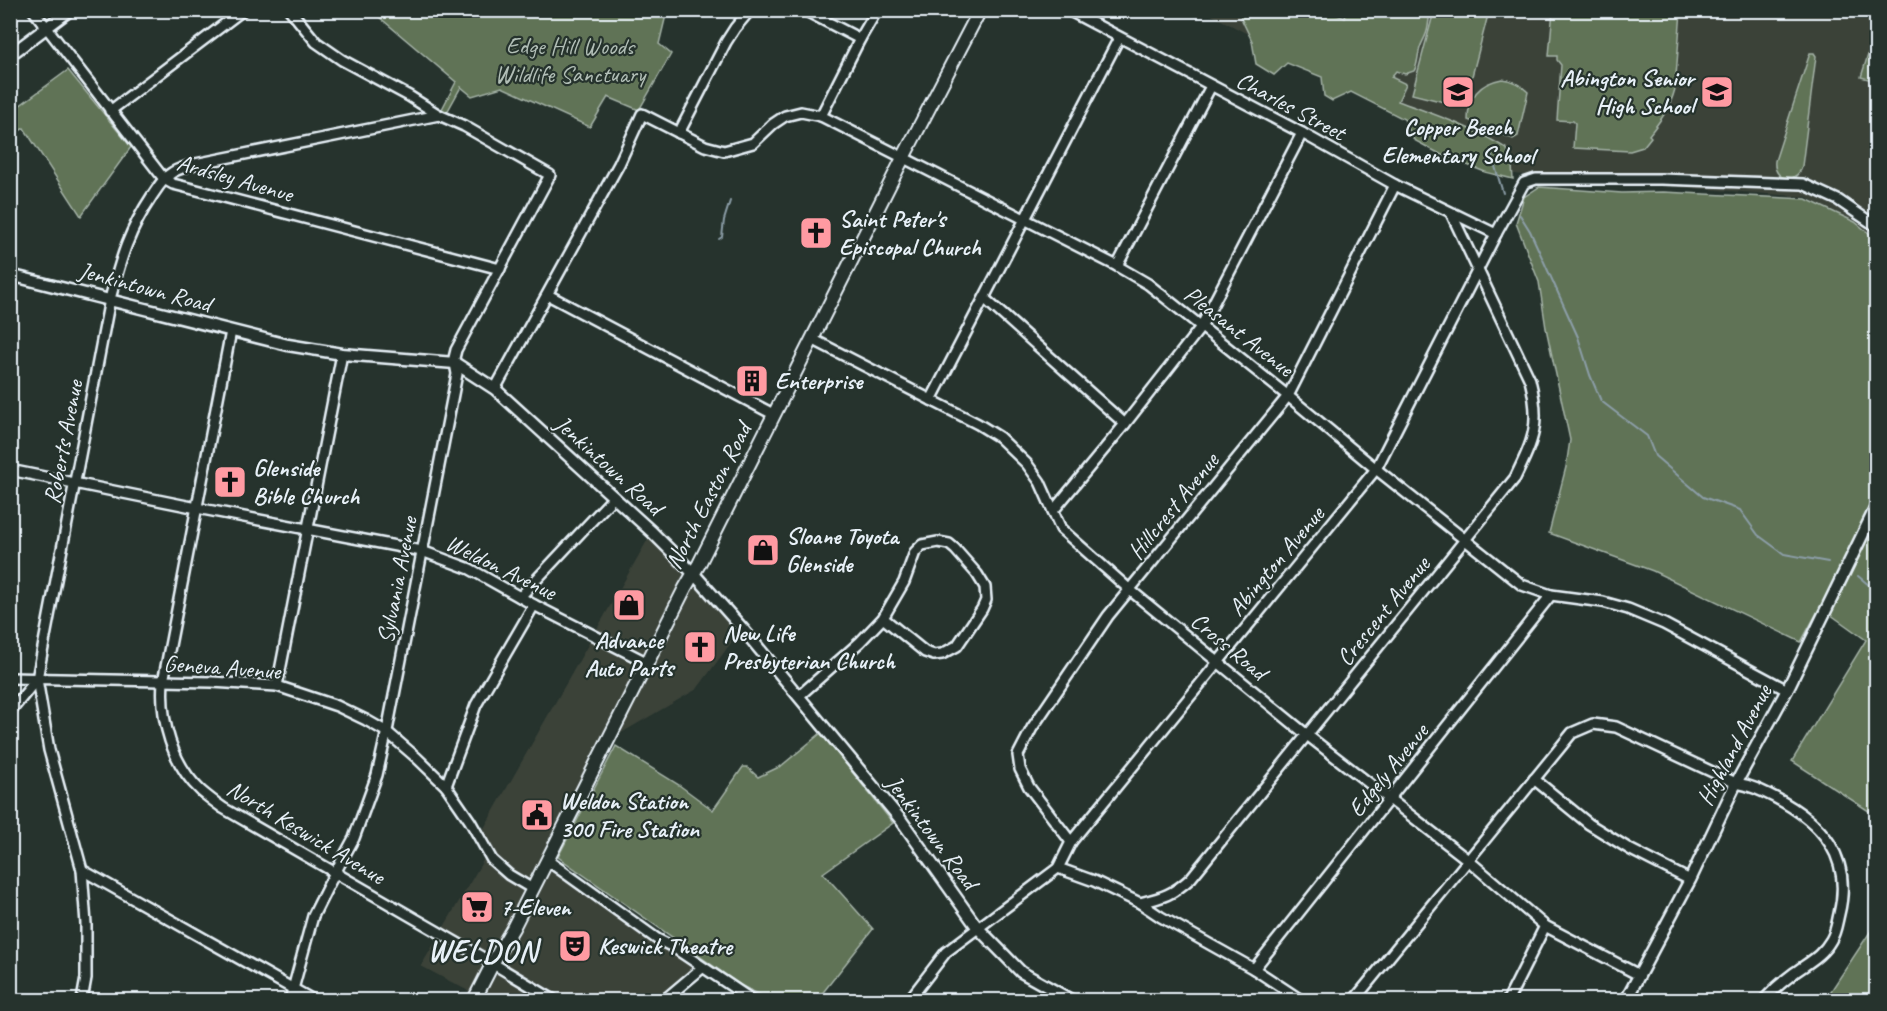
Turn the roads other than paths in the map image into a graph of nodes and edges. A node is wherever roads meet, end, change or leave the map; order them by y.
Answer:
1 (33, 10) edge
2 (70, 10) edge
3 (243, 10) edge
4 (290, 10) edge
5 (750, 10) edge
6 (804, 10) edge
7 (877, 10) edge
8 (980, 10) edge
9 (1068, 10) edge
10 (47, 29) junction
11 (1119, 38) junction
12 (860, 39) junction
13 (10, 55) edge
14 (1211, 86) junction
15 (110, 111) junction
16 (439, 115) junction
17 (821, 116) junction
18 (680, 133) junction
19 (1302, 133) junction
20 (903, 158) junction
21 (164, 179) junction
22 (1395, 184) junction
23 (1451, 213) junction
24 (1026, 220) junction
25 (1876, 226) edge
26 (1496, 234) junction
27 (1117, 266) junction
28 (500, 269) junction
29 (1478, 269) junction
30 (10, 275) edge
31 (548, 295) junction
32 (110, 299) junction
33 (985, 299) junction
34 (1201, 327) junction
35 (231, 331) junction
36 (812, 339) junction
37 (342, 354) junction
38 (455, 363) junction
39 (495, 389) junction
40 (1288, 396) junction
41 (931, 400) junction
42 (773, 414) junction
43 (1125, 424) junction
44 (1376, 469) junction
45 (10, 470) edge
46 (75, 483) junction
47 (614, 497) junction
48 (1876, 507) edge
49 (197, 508) junction
50 (1053, 511) junction
51 (309, 530) junction
52 (1466, 540) junction
53 (422, 551) junction
54 (694, 574) junction
55 (1131, 590) junction
56 (1551, 595) junction
57 (520, 597) junction
58 (534, 605) junction
59 (883, 618) junction
60 (1218, 661) junction
61 (648, 663) junction
62 (10, 678) edge
63 (37, 679) junction
64 (163, 682) junction
65 (277, 686) junction
66 (1787, 690) junction
67 (799, 696) junction
68 (10, 712) edge
69 (387, 732) junction
70 (1307, 735) junction
71 (1534, 779) junction
72 (1736, 783) junction
73 (446, 786) junction
74 (1389, 800) junction
75 (1071, 842) junction
76 (547, 860) junction
77 (1468, 860) junction
78 (1058, 868) junction
79 (82, 870) junction
80 (335, 873) junction
81 (1689, 880) junction
82 (531, 888) junction
83 (1140, 903) junction
84 (1545, 926) junction
85 (977, 927) junction
86 (492, 963) junction
87 (702, 968) junction
88 (1254, 969) junction
89 (1639, 975) junction
90 (293, 989) junction
91 (82, 1000) edge
92 (290, 1000) edge
93 (313, 1000) edge
94 (474, 1000) edge
95 (554, 1000) edge
96 (664, 1000) edge
97 (752, 1000) edge
98 (909, 1000) edge
99 (1071, 1000) edge
100 (1301, 1000) edge
101 (1354, 1000) edge
102 (1508, 1000) edge
103 (1626, 1000) edge
104 (1764, 1000) edge

1 - 10 street, Ardsley Avenue
2 - 10 street
3 - 15 street
4 - 16 street
5 - 18 street
6 - 12 street
7 - 12 street
8 - 20 main road, North Easton Road
9 - 11 street, Charles Street
10 - 13 street
10 - 15 street, Ardsley Avenue
11 - 14 street, Charles Street
11 - 24 street
12 - 17 street
14 - 19 street, Charles Street
14 - 27 street
15 - 21 street, Ardsley Avenue
16 - 21 street, Roberts Avenue
16 - 28 street, Sylvania Avenue
17 - 18 street, Pleasant Avenue
17 - 20 street, Pleasant Avenue
18 - 31 street, Pleasant Avenue
19 - 22 street, Charles Street
19 - 34 street
20 - 24 street, Pleasant Avenue
20 - 36 main road, North Easton Road
21 - 28 street, Ardsley Avenue
21 - 32 street, Roberts Avenue
22 - 23 street, Charles Street
22 - 40 street, Hillcrest Avenue
23 - 26 street, Charles Street
23 - 29 street, Crescent Avenue
24 - 27 street, Pleasant Avenue
24 - 33 street
25 - 26 street, Abington Avenue
26 - 29 street, Abington Avenue
27 - 34 street, Pleasant Avenue
28 - 38 street, Sylvania Avenue
29 - 44 street, Abington Avenue
29 - 52 street, Crescent Avenue
30 - 32 street, Jenkintown Road
31 - 39 street
31 - 42 street
32 - 35 street, Jenkintown Road
32 - 46 street, Roberts Avenue
33 - 41 street
33 - 43 street
34 - 40 street, Pleasant Avenue
34 - 43 street
35 - 37 street, Jenkintown Road
35 - 49 street, North Keswick Avenue
36 - 41 street, Cross Road
36 - 42 main road, North Easton Road
37 - 38 street, Jenkintown Road
37 - 51 street
38 - 39 street, Jenkintown Road
38 - 53 street, Sylvania Avenue
39 - 47 street, Jenkintown Road
40 - 44 street, Pleasant Avenue
40 - 55 street, Hillcrest Avenue
41 - 50 street, Cross Road
42 - 54 main road, North Easton Road
43 - 50 street
44 - 52 street, Pleasant Avenue
44 - 60 street, Abington Avenue
45 - 46 street, Weldon Avenue
46 - 49 street, Weldon Avenue
46 - 63 street, Roberts Avenue
47 - 54 street, Jenkintown Road
47 - 57 street
48 - 66 street, Highland Avenue
49 - 51 street, Weldon Avenue
49 - 64 street, North Keswick Avenue
50 - 55 street, Cross Road
51 - 53 street, Weldon Avenue
51 - 65 street
52 - 56 street, Pleasant Avenue
52 - 70 street, Crescent Avenue
53 - 57 street, Weldon Avenue
53 - 69 street, Sylvania Avenue
54 - 61 main road, North Easton Road
54 - 67 street, Jenkintown Road
55 - 60 street, Cross Road
55 - 75 street, Hillcrest Avenue
56 - 66 street, Pleasant Avenue
56 - 74 street, Edgely Avenue
57 - 58 street, Weldon Avenue
58 - 61 street, Weldon Avenue
58 - 73 street
59 - 59 street
59 - 67 street
60 - 70 street, Cross Road
60 - 75 street, Abington Avenue
61 - 76 main road, North Easton Road
62 - 63 street, Geneva Avenue
63 - 64 street, Geneva Avenue
63 - 68 street
63 - 79 street, Roberts Avenue
64 - 65 street, Geneva Avenue
64 - 80 street, North Keswick Avenue
65 - 69 street, Geneva Avenue
66 - 72 street, Highland Avenue
67 - 85 street, Jenkintown Road
69 - 73 street, Geneva Avenue
69 - 80 street, Sylvania Avenue
70 - 74 street, Cross Road
70 - 83 street, Crescent Avenue
71 - 72 street
71 - 77 street
71 - 81 street
72 - 81 street, Highland Avenue
72 - 104 street
73 - 82 street, Geneva Avenue
74 - 77 street, Cross Road
74 - 88 street, Edgely Avenue
75 - 78 street, Abington Avenue
76 - 82 main road, North Easton Road
76 - 87 street
77 - 84 street, Cross Road
77 - 101 street
78 - 83 street
78 - 85 street, Abington Avenue
79 - 90 street
79 - 91 street, Roberts Avenue
80 - 86 street, North Keswick Avenue
80 - 90 street, Sylvania Avenue
81 - 89 street, Highland Avenue
82 - 86 main road, North Easton Road
83 - 88 street
84 - 89 street, Cross Road
84 - 102 street
85 - 98 street, Abington Avenue
85 - 99 street, Jenkintown Road
86 - 94 main road, North Easton Road
86 - 95 street, North Keswick Avenue
87 - 96 street
87 - 97 street
88 - 100 street
89 - 103 street, Highland Avenue
90 - 92 street, Sylvania Avenue
90 - 93 street

